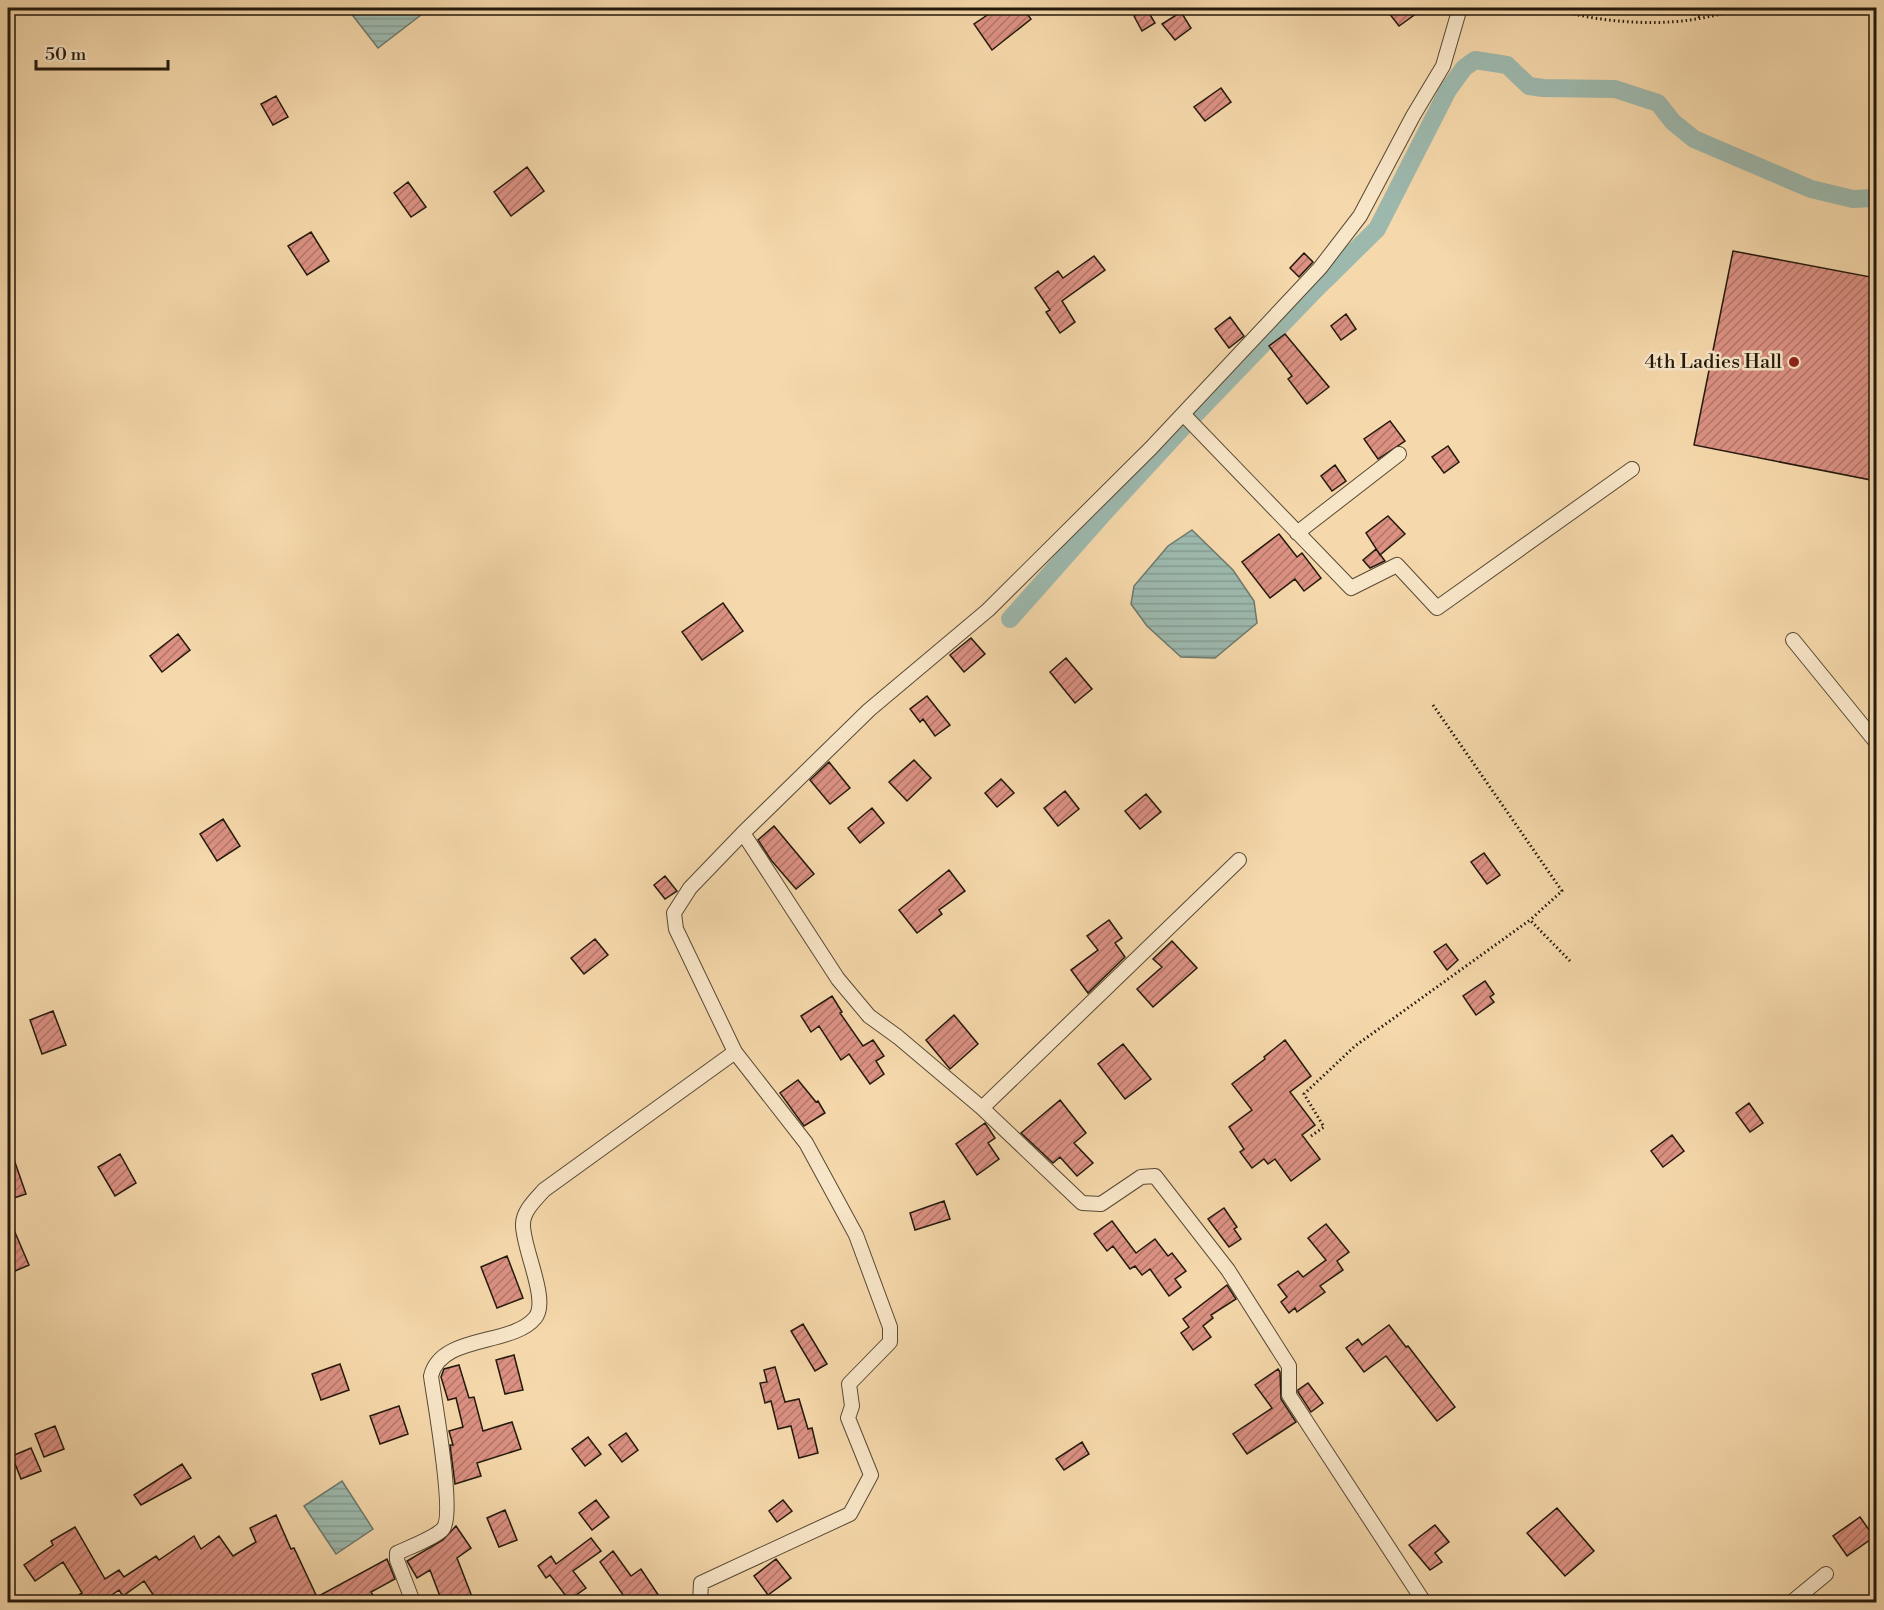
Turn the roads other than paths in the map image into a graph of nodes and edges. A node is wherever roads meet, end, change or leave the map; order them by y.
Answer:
1 (1459, 11) dead end
2 (1184, 415) dead end
3 (1399, 454) dead end
4 (1632, 469) dead end
5 (1297, 533) junction
6 (1793, 640) dead end
7 (1876, 742) edge
8 (743, 833) junction
9 (1239, 860) dead end
10 (735, 1052) junction
11 (982, 1108) junction
12 (1826, 1574) dead end
13 (413, 1602) edge
14 (700, 1602) edge
15 (1424, 1602) edge
16 (1792, 1602) edge

1 - 8 street
2 - 5 street
3 - 5 street
4 - 5 street
6 - 7 street
8 - 10 street
8 - 11 street
9 - 11 street
10 - 13 street
10 - 14 street
11 - 15 street
12 - 16 street

